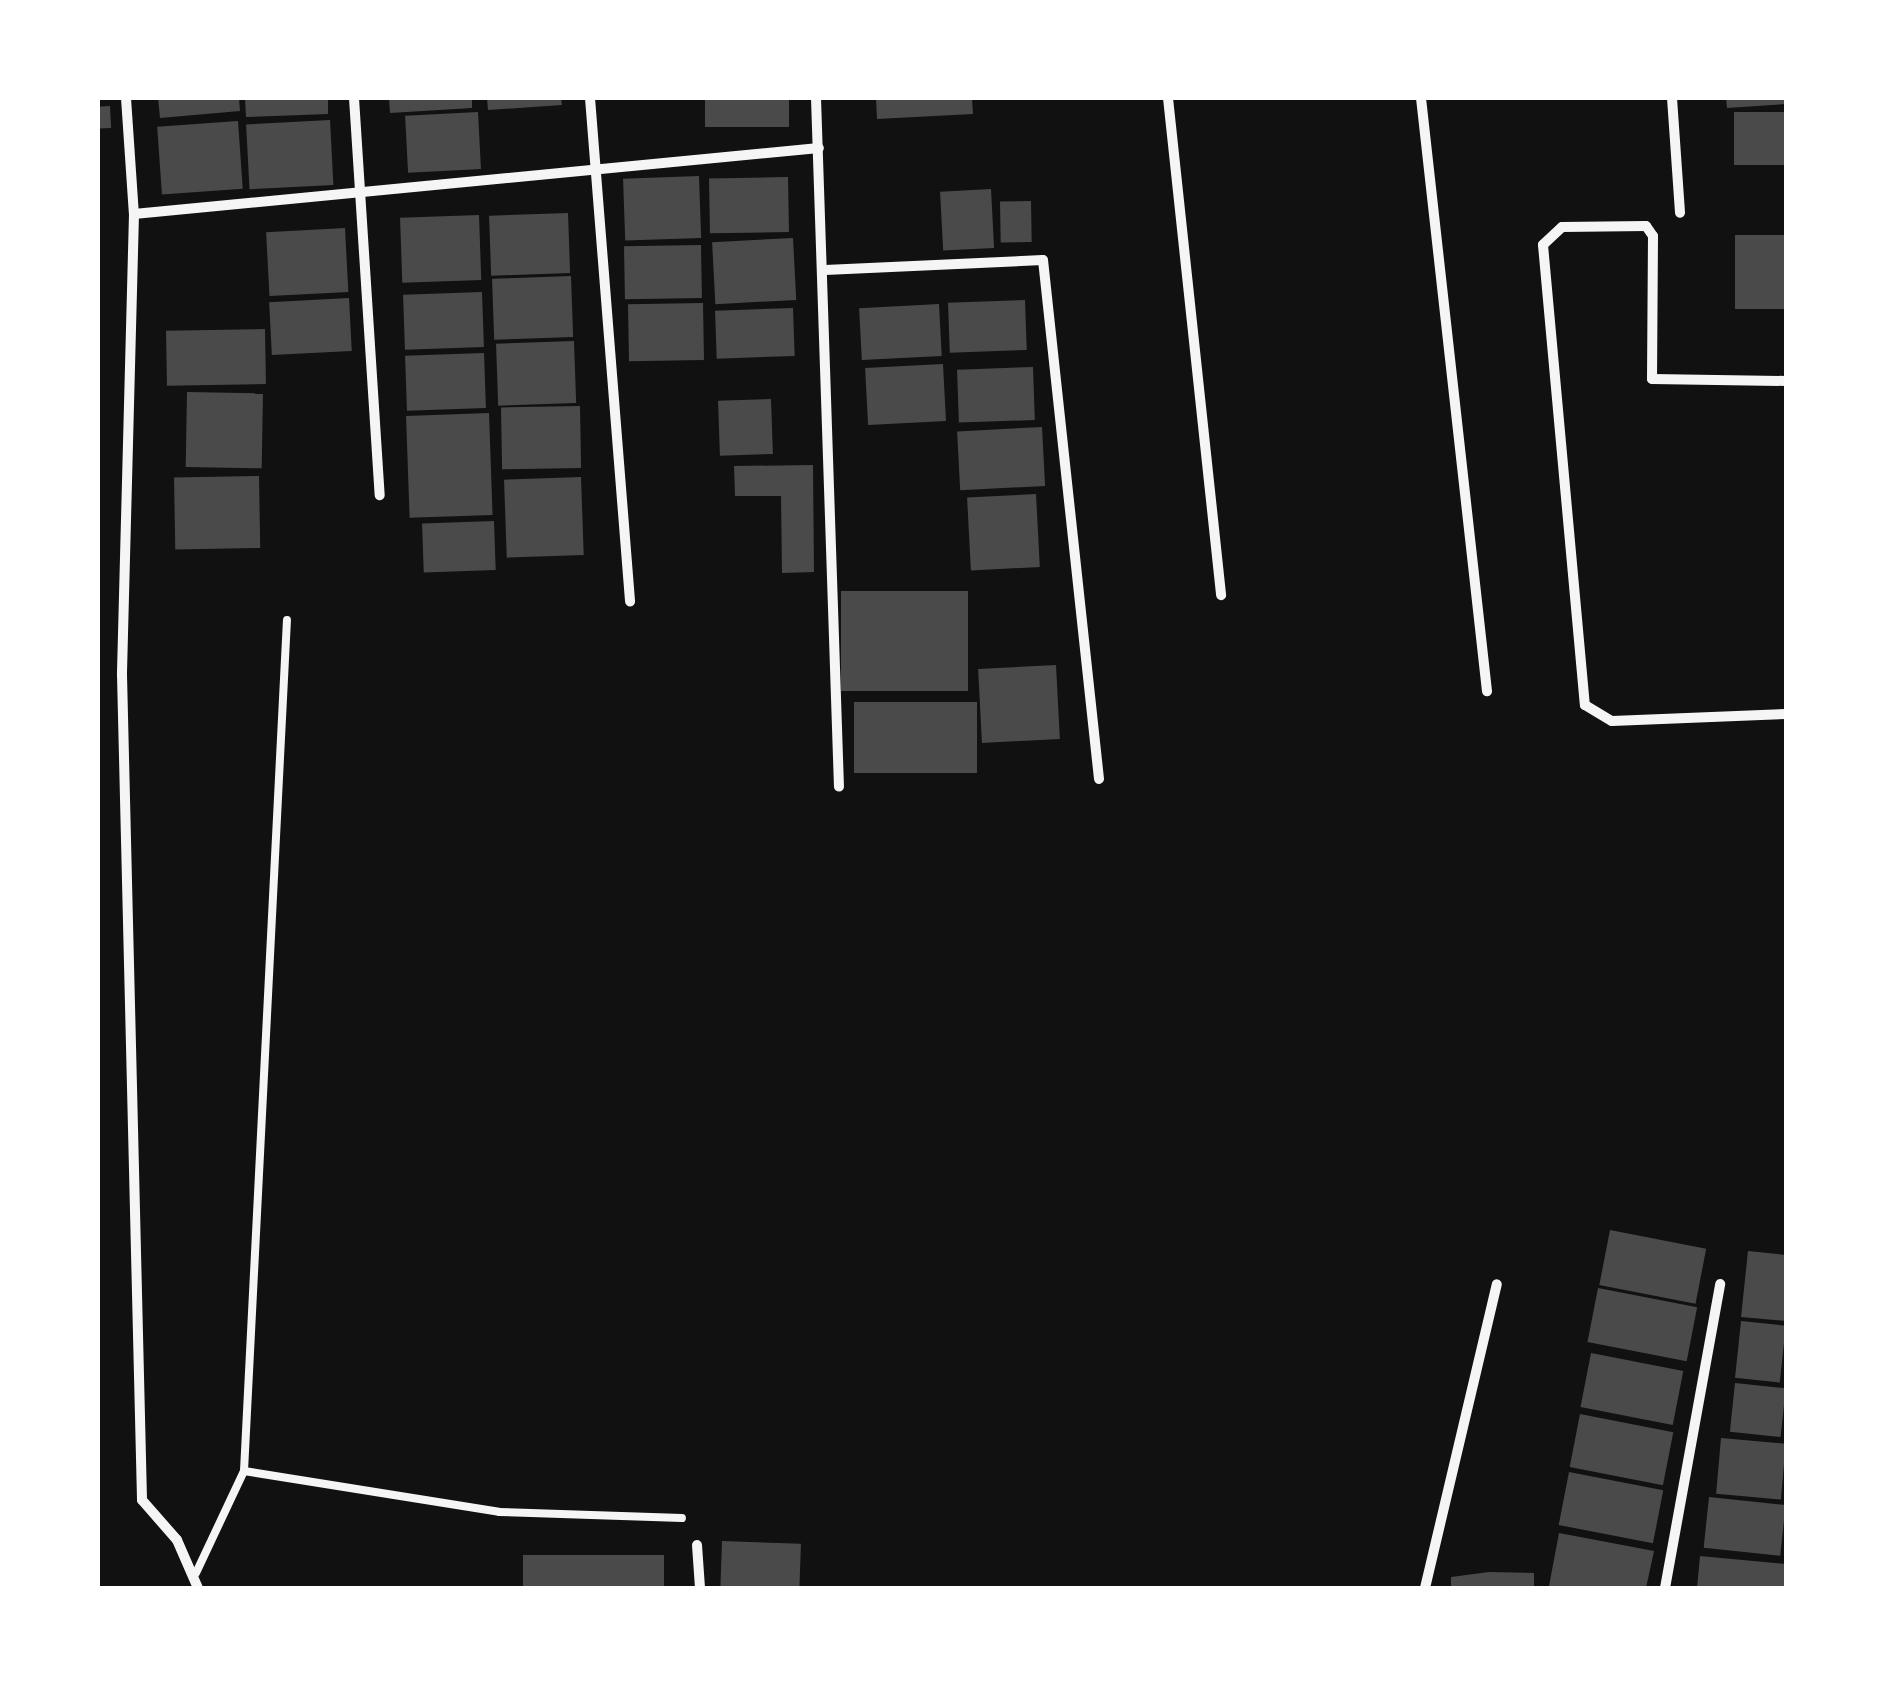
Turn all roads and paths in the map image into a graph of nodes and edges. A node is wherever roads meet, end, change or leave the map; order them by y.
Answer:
1 (126, 98) edge
2 (354, 98) edge
3 (590, 98) edge
4 (816, 98) edge
5 (1168, 98) edge
6 (1421, 98) edge
7 (1672, 98) edge
8 (819, 148) junction
9 (594, 168) junction
10 (360, 190) junction
11 (1680, 213) dead end
12 (134, 214) junction
13 (826, 270) junction
14 (1786, 381) edge
15 (380, 496) dead end
16 (1222, 595) dead end
17 (630, 601) dead end
18 (288, 620) dead end
19 (1487, 691) dead end
20 (1786, 714) edge
21 (1099, 780) dead end
22 (840, 786) dead end
23 (1497, 1284) dead end
24 (1720, 1284) dead end
25 (244, 1471) junction
26 (682, 1518) dead end
27 (697, 1545) dead end
28 (196, 1574) junction
29 (198, 1588) edge
30 (700, 1588) edge
31 (1425, 1588) edge
32 (1666, 1588) edge

1 - 12 street
2 - 10 street
3 - 9 street
4 - 8 street
5 - 16 street
6 - 19 street
7 - 11 street
8 - 9 street
8 - 13 street
9 - 10 street
9 - 17 street
10 - 12 street
10 - 15 street
12 - 28 street
13 - 21 street
13 - 22 street
14 - 20 street
18 - 25 lane
23 - 31 street
24 - 32 street
25 - 26 lane
25 - 28 lane
27 - 30 street
28 - 29 street

